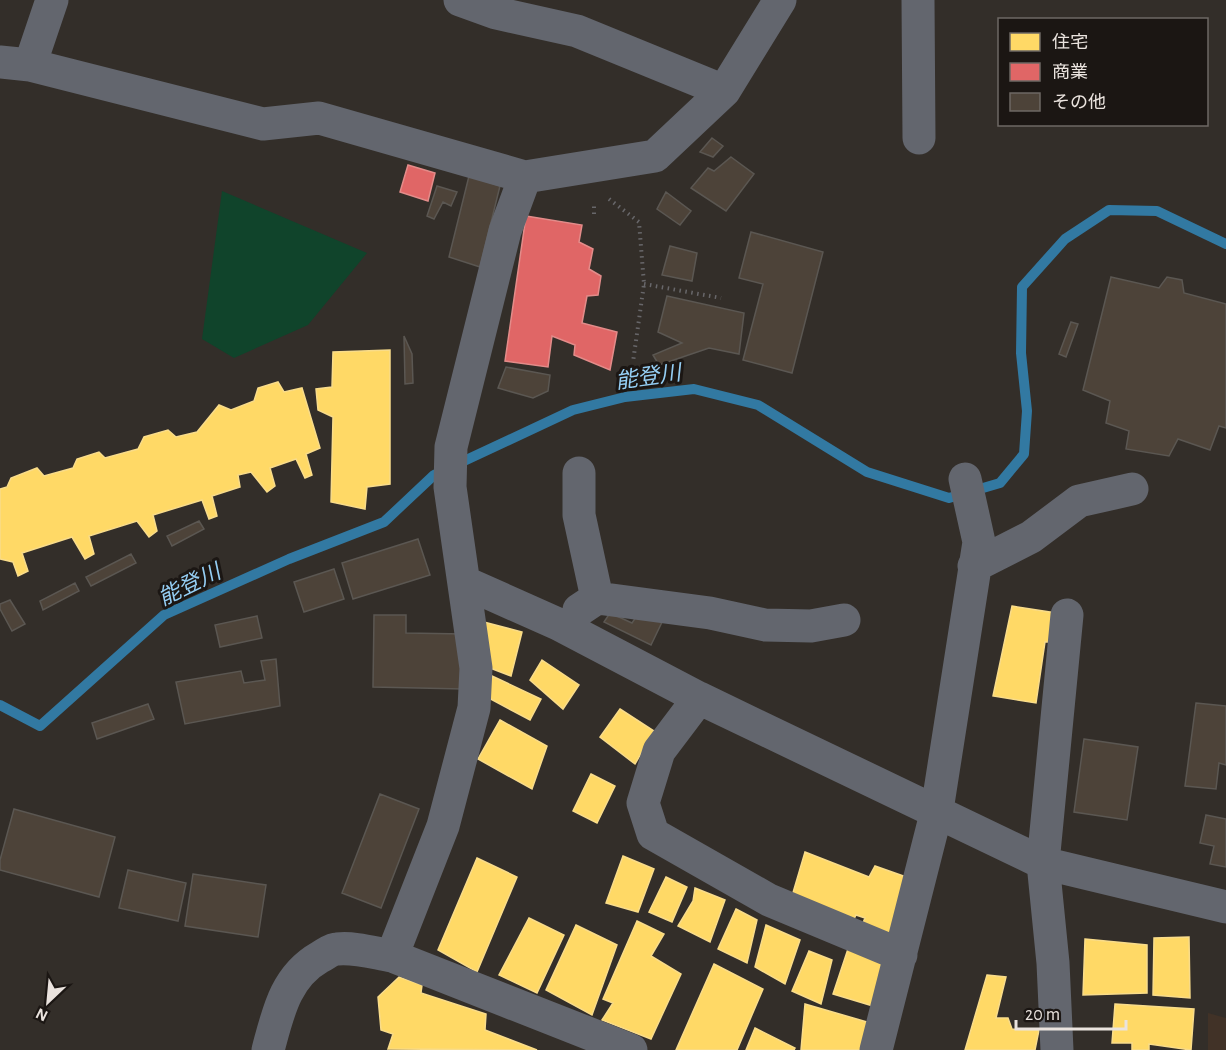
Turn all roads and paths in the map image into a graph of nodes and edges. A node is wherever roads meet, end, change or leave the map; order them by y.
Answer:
1 (52, 0) edge
2 (460, 0) edge
3 (780, 0) edge
4 (918, 0) edge
5 (15, 64) edge
6 (724, 91) junction
7 (919, 138) dead end
8 (525, 177) junction
9 (603, 194) dead end
10 (644, 284) junction
11 (721, 298) dead end
12 (633, 362) dead end
13 (579, 473) dead end
14 (965, 478) dead end
15 (1132, 489) dead end
16 (977, 554) junction
17 (466, 583) junction
18 (597, 598) junction
19 (1067, 615) dead end
20 (844, 620) dead end
21 (558, 624) junction
22 (699, 698) junction
23 (937, 810) junction
24 (1043, 863) junction
25 (1226, 907) edge
26 (901, 955) junction
27 (392, 956) junction
28 (268, 1050) edge
29 (631, 1050) edge
30 (876, 1050) edge
31 (1057, 1050) edge

1 - 5 street
2 - 6 street
3 - 6 street
4 - 7 street
5 - 8 street
6 - 8 street
8 - 17 street
9 - 10 path
10 - 11 path
10 - 12 path
13 - 18 street
14 - 16 street
15 - 16 street
16 - 23 street
17 - 21 street
17 - 27 street
18 - 20 street
18 - 21 street
19 - 24 street
21 - 22 street
22 - 23 street
22 - 26 street
23 - 24 street
23 - 26 street
24 - 25 street
24 - 31 street
26 - 30 street
27 - 28 street
27 - 29 street

